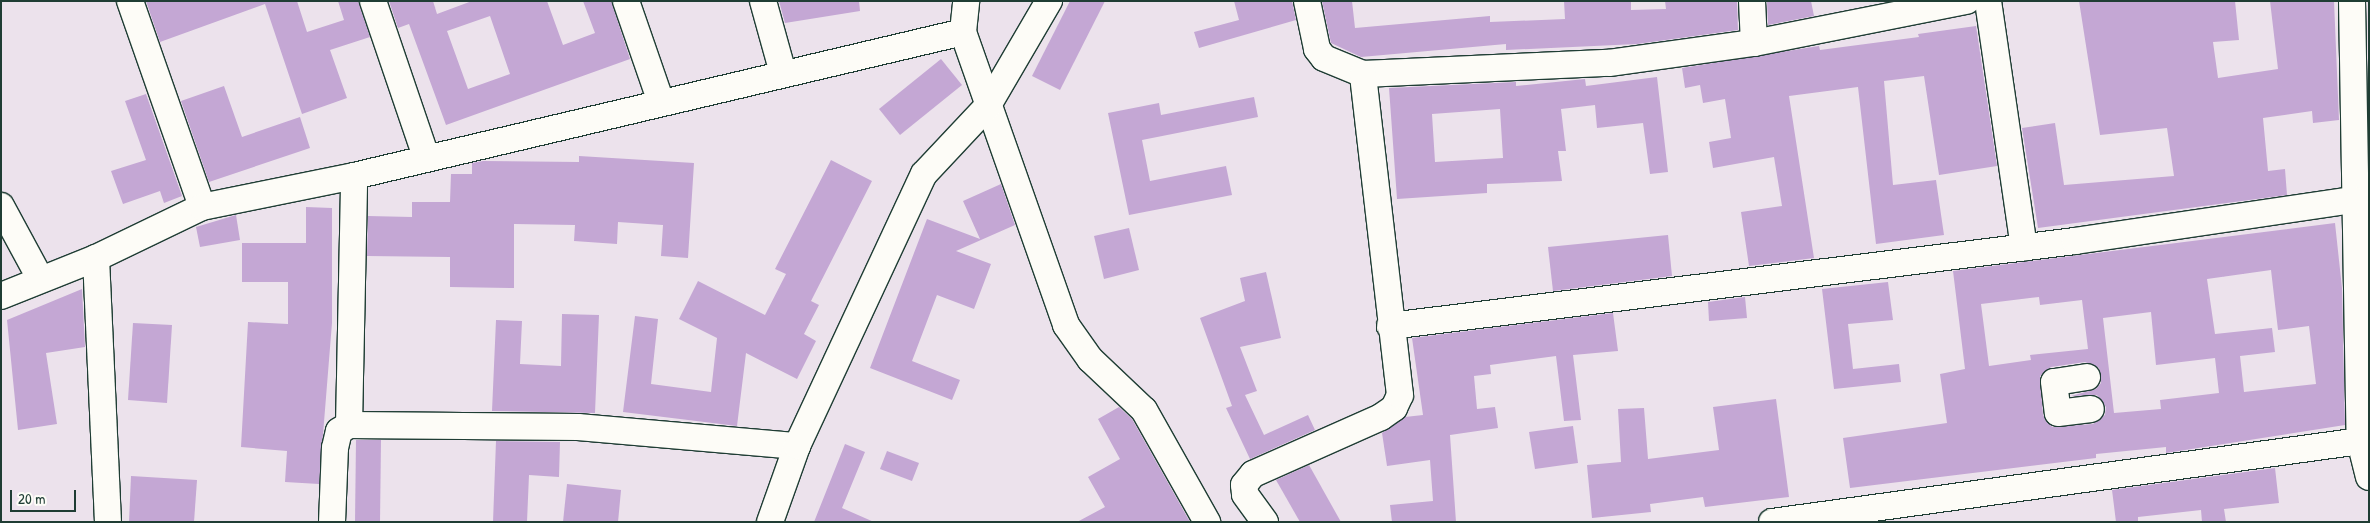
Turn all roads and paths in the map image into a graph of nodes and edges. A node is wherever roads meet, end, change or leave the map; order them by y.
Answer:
1 (130, 1) edge
2 (373, 1) edge
3 (626, 1) edge
4 (763, 1) edge
5 (966, 1) edge
6 (1049, 1) edge
7 (1307, 1) edge
8 (1752, 1) edge
9 (1967, 1) edge
10 (1988, 1) edge
11 (2352, 1) edge
12 (963, 32) junction
13 (1754, 43) junction
14 (783, 73) junction
15 (1363, 74) junction
16 (661, 102) junction
17 (987, 107) junction
18 (426, 157) junction
19 (354, 176) junction
20 (2354, 200) junction
21 (1, 206) edge
22 (202, 207) junction
23 (2024, 247) junction
24 (96, 258) junction
25 (40, 278) junction
26 (1, 296) edge
27 (1390, 326) junction
28 (2087, 377) dead end
29 (2091, 409) dead end
30 (349, 426) junction
31 (2360, 441) junction
32 (797, 446) junction
33 (2369, 477) edge
34 (108, 522) edge
35 (332, 522) edge
36 (770, 522) edge
37 (1207, 522) edge
38 (1265, 522) edge
39 (1772, 522) edge

1 - 22 street
2 - 18 street
3 - 16 street
4 - 14 street
5 - 12 street
6 - 17 street
7 - 15 street
8 - 13 street
9 - 13 street
10 - 23 street
11 - 20 street
12 - 14 street
12 - 17 street
13 - 15 street
14 - 16 street
15 - 27 street
16 - 18 street
17 - 32 street
17 - 37 street
18 - 19 street
19 - 22 street
19 - 30 street
20 - 23 street
20 - 31 street
21 - 25 street
22 - 24 street
23 - 27 street
24 - 25 street
24 - 34 street
25 - 26 street
27 - 38 street
28 - 29 street
30 - 32 street
30 - 35 street
31 - 33 street
31 - 39 street
32 - 36 street

